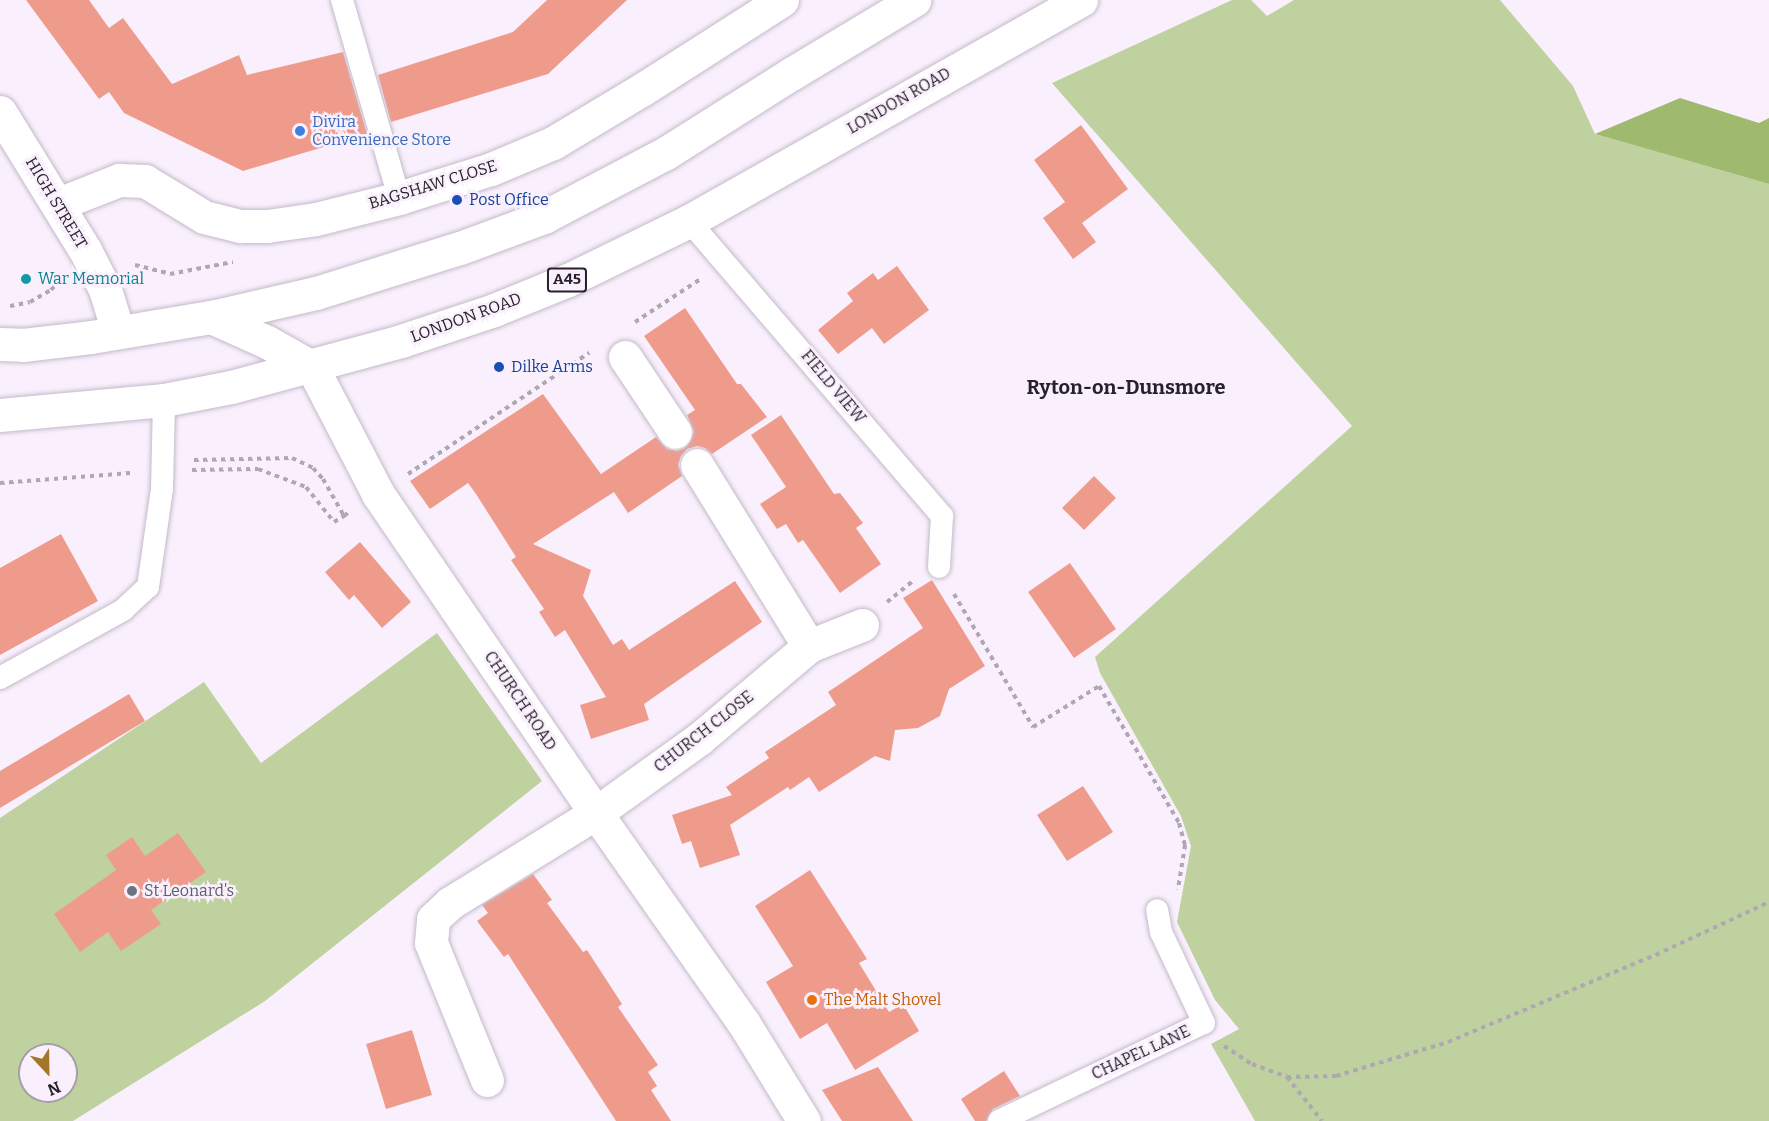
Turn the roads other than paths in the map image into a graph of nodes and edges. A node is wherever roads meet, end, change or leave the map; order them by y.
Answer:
1 (342, 0) edge
2 (914, 0) edge
3 (1081, 0) edge
4 (761, 5) edge
5 (0, 112) edge
6 (399, 198) junction
7 (58, 204) junction
8 (689, 221) junction
9 (211, 317) junction
10 (118, 332) junction
11 (0, 344) edge
12 (616, 344) road end
13 (312, 366) junction
14 (164, 400) junction
15 (0, 415) edge
16 (675, 432) dead end
17 (697, 465) dead end
18 (939, 567) road end
19 (862, 625) road end
20 (808, 646) junction
21 (0, 678) edge
22 (596, 813) junction
23 (1167, 905) road end
24 (486, 1080) dead end
25 (804, 1121) edge
26 (999, 1121) edge

1 - 6 lane
2 - 9 main road
3 - 8 main road, LONDON ROAD / A45
4 - 6 main road, BAGSHAW CLOSE
5 - 7 main road, HIGH STREET
6 - 7 main road, BAGSHAW CLOSE
7 - 10 main road, HIGH STREET
8 - 13 main road, LONDON ROAD / A45
8 - 18 lane, FIELD VIEW
9 - 10 main road
9 - 13 main road
10 - 11 main road
12 - 16 main road
13 - 14 main road, LONDON ROAD / A45
13 - 22 main road, CHURCH ROAD
14 - 15 main road, LONDON ROAD / A45
14 - 21 lane
17 - 20 main road
19 - 20 main road, CHURCH CLOSE
20 - 22 main road, CHURCH CLOSE
22 - 24 main road, CHURCH CLOSE
22 - 25 main road, CHURCH ROAD
23 - 26 lane, CHAPEL LANE

